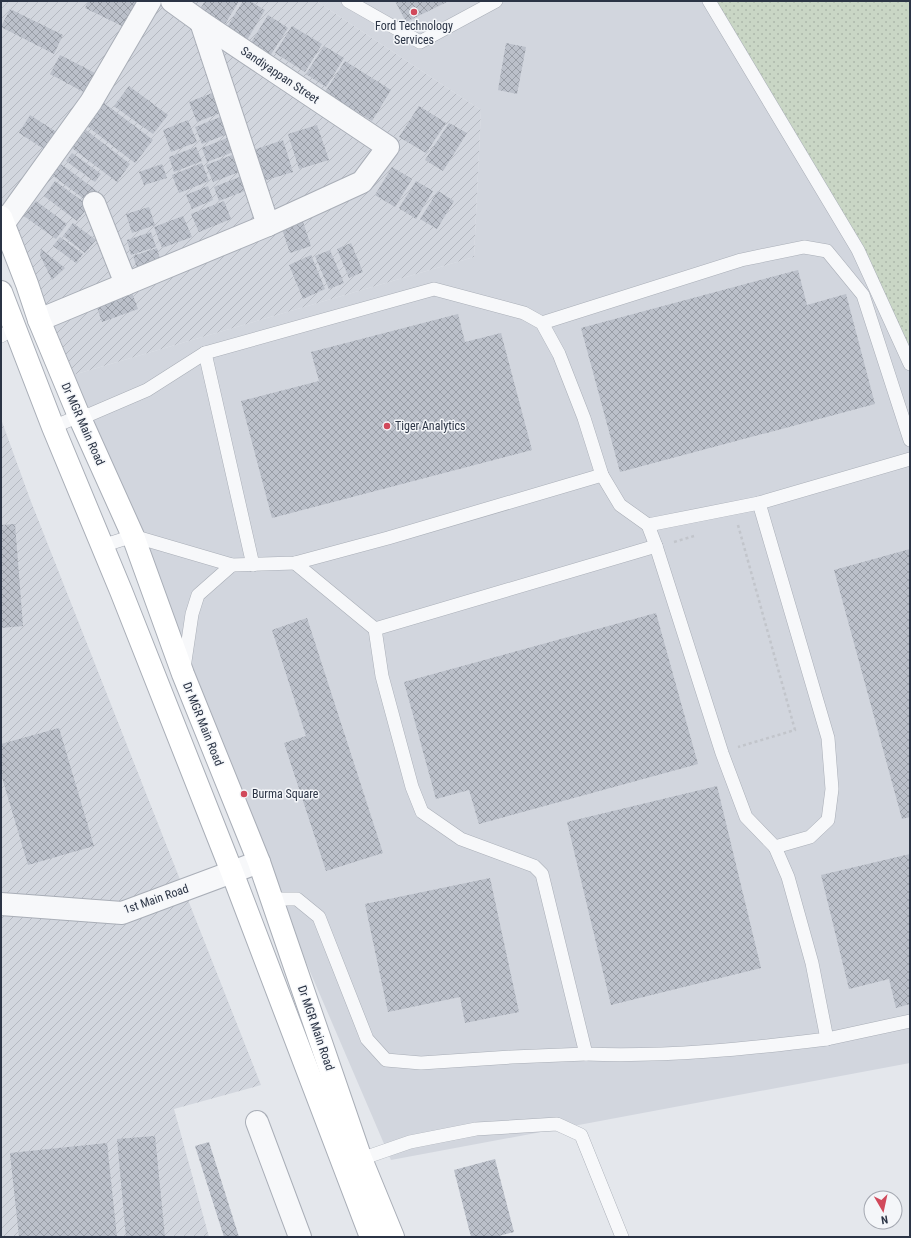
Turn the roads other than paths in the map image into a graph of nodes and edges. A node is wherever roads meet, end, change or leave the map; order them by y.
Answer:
1 (150, 1) edge
2 (172, 1) edge
3 (348, 1) edge
4 (496, 1) edge
5 (709, 1) edge
6 (201, 22) junction
7 (94, 203) dead end
8 (2, 221) edge
9 (268, 225) junction
10 (126, 284) junction
11 (1, 292) edge
12 (39, 320) junction
13 (542, 323) junction
14 (8, 332) edge
15 (205, 353) junction
16 (910, 364) edge
17 (79, 416) junction
18 (53, 427) junction
19 (910, 440) edge
20 (910, 459) edge
21 (602, 475) junction
22 (759, 503) junction
23 (648, 525) junction
24 (133, 536) junction
25 (102, 546) junction
26 (656, 546) junction
27 (295, 562) junction
28 (232, 565) junction
29 (254, 565) junction
30 (375, 629) junction
31 (183, 674) junction
32 (775, 847) junction
33 (259, 862) junction
34 (232, 872) junction
35 (272, 899) junction
36 (1, 904) edge
37 (910, 1021) edge
38 (827, 1039) junction
39 (586, 1054) junction
40 (257, 1122) dead end
41 (361, 1159) junction
42 (300, 1237) edge
43 (371, 1237) edge
44 (393, 1237) edge
45 (622, 1237) edge

1 - 8 street
2 - 6 street, Sandiyappan Street
3 - 4 lane
5 - 16 lane
6 - 9 street
6 - 9 street, Sandiyappan Street
7 - 10 street
8 - 12 main road, Dr MGR Main Road
9 - 10 street
10 - 12 street
11 - 14 main road, Dr MGR Main Road
12 - 17 main road, Dr MGR Main Road
13 - 15 lane
13 - 19 lane
13 - 21 lane
14 - 18 main road, Dr MGR Main Road
15 - 17 lane
15 - 29 lane
17 - 18 lane
17 - 24 main road, Dr MGR Main Road
18 - 25 main road, Dr MGR Main Road
20 - 22 lane
21 - 23 lane
21 - 27 lane
22 - 23 lane
22 - 32 lane
23 - 26 lane
24 - 25 lane
24 - 28 lane
24 - 31 main road, Dr MGR Main Road
25 - 34 main road, Dr MGR Main Road
26 - 30 lane
26 - 32 lane
27 - 29 lane
27 - 30 lane
28 - 29 lane
28 - 31 lane
30 - 39 lane
31 - 33 main road, Dr MGR Main Road
32 - 38 lane
33 - 34 street, 1st Main Road
33 - 35 main road, Dr MGR Main Road
34 - 36 street, 1st Main Road
34 - 43 main road, Dr MGR Main Road
35 - 39 lane
35 - 41 main road, Dr MGR Main Road
37 - 38 lane
38 - 39 lane
40 - 42 street
41 - 44 main road, Dr MGR Main Road
41 - 45 lane

